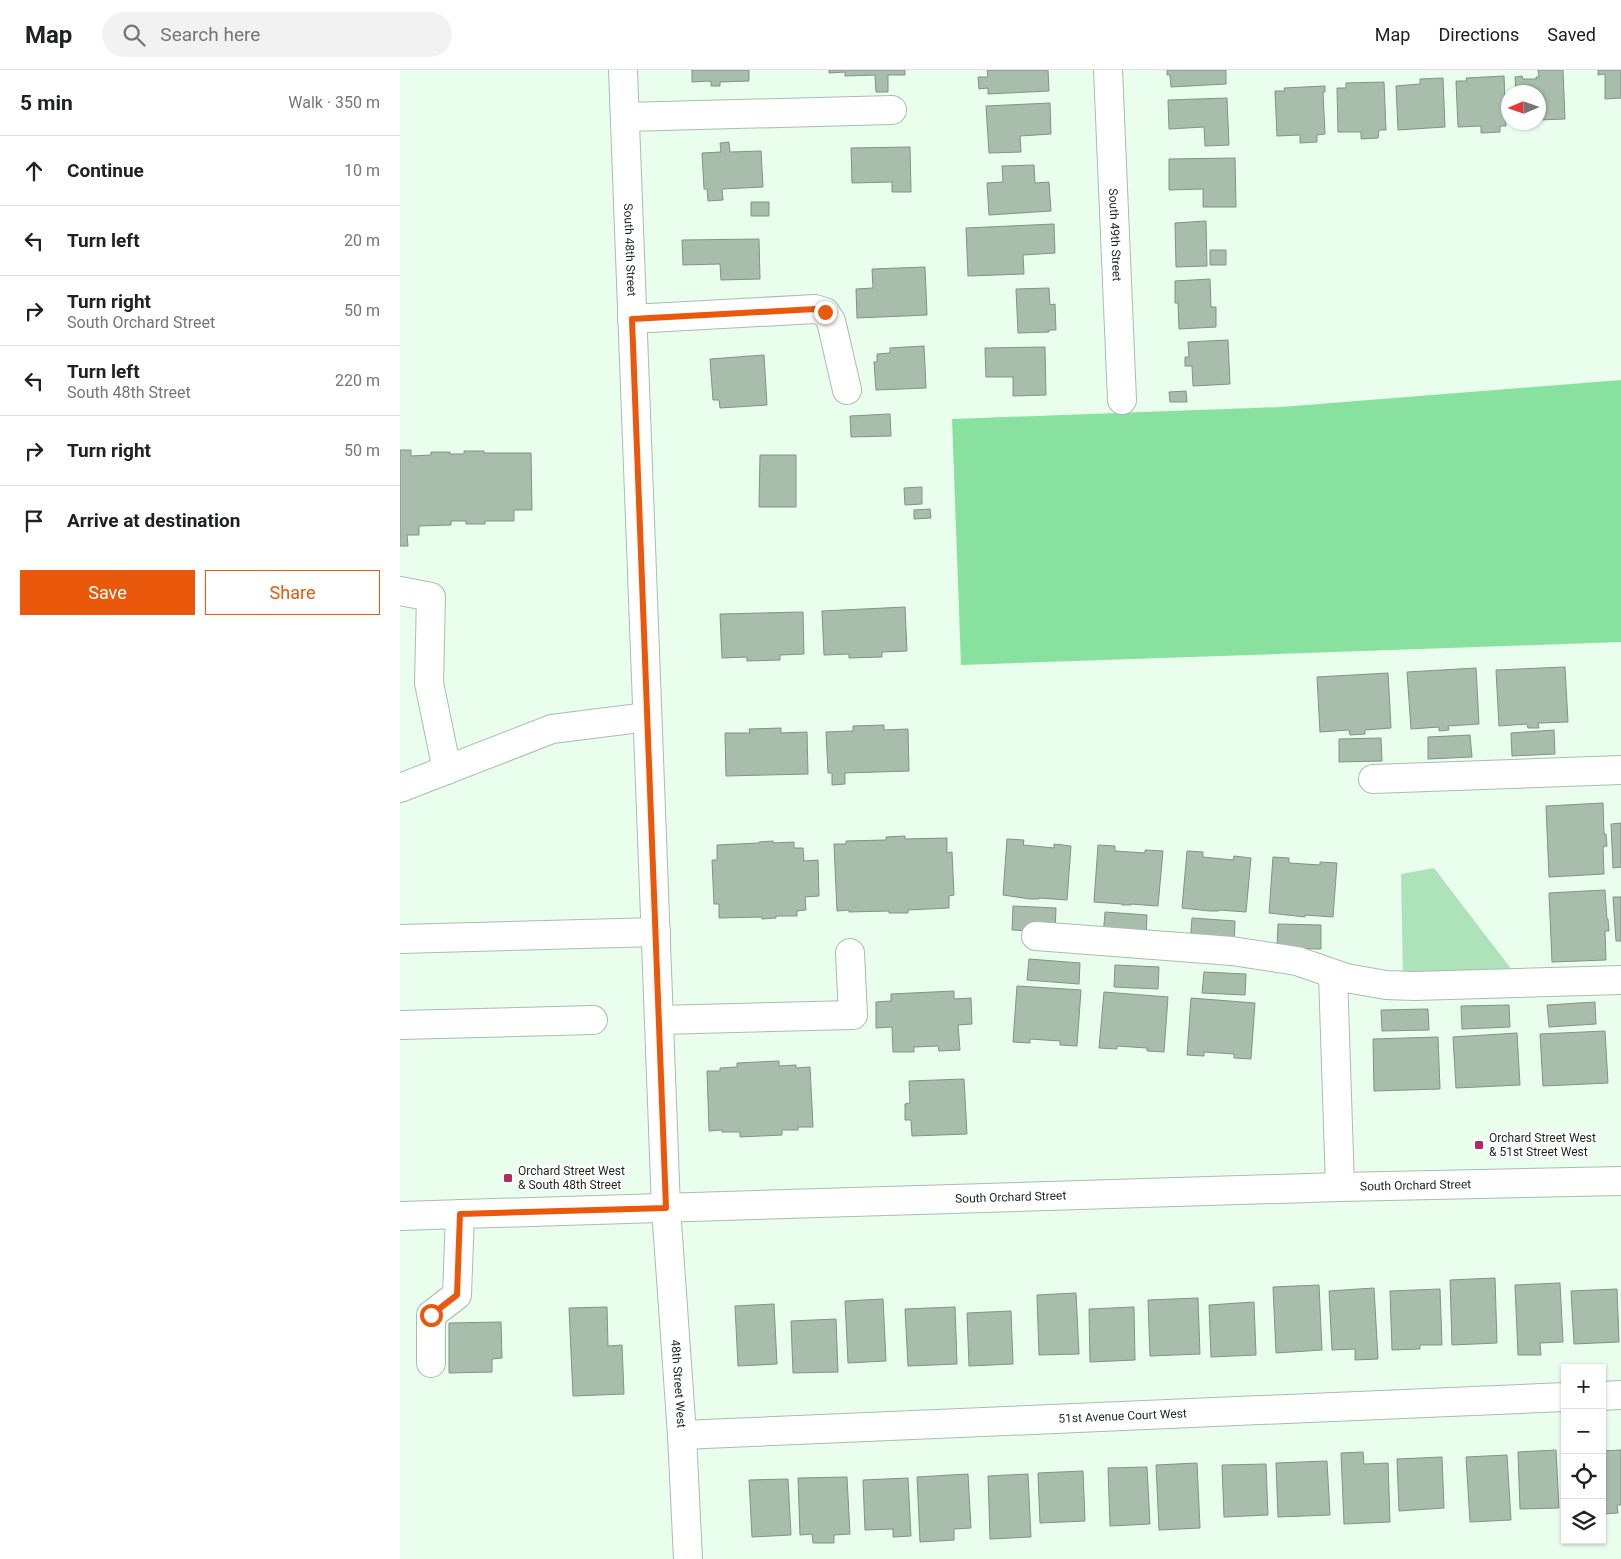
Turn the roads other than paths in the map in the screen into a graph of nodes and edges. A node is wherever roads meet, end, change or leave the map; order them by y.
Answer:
1 (623, 70) edge
2 (1108, 70) edge
3 (892, 110) dead end
4 (625, 118) junction
5 (632, 319) junction
6 (847, 390) dead end
7 (1122, 400) dead end
8 (400, 591) edge
9 (647, 717) junction
10 (447, 770) junction
11 (1621, 770) edge
12 (1373, 779) dead end
13 (400, 788) edge
14 (656, 932) junction
15 (1036, 936) dead end
16 (400, 939) edge
17 (850, 953) dead end
18 (1334, 974) junction
19 (1621, 980) edge
20 (594, 1020) dead end
21 (659, 1020) junction
22 (400, 1025) edge
23 (1621, 1181) edge
24 (1340, 1187) junction
25 (666, 1208) junction
26 (460, 1214) junction
27 (400, 1216) edge
28 (431, 1363) dead end
29 (1621, 1395) edge
30 (1606, 1396) edge
31 (1561, 1397) edge
32 (682, 1436) junction
33 (688, 1559) edge

1 - 4 street, South 48th Street
2 - 7 street, South 49th Street
3 - 4 street
4 - 5 street, South 48th Street
5 - 6 street
5 - 9 street, South 48th Street
8 - 10 street
9 - 10 street
9 - 14 street, South 48th Street
10 - 13 street
11 - 12 street
14 - 16 street
14 - 21 street, South 48th Street
15 - 18 street
17 - 21 street
18 - 19 street
18 - 24 street
20 - 22 street
21 - 25 street, South 48th Street
23 - 24 street, South Orchard Street
24 - 25 street, South Orchard Street
25 - 26 street, South Orchard Street
25 - 32 street, 48th Street West
26 - 27 street, South Orchard Street
26 - 28 street
29 - 30 street
31 - 32 street, 51st Avenue Court West
32 - 33 street, 48th Street West

